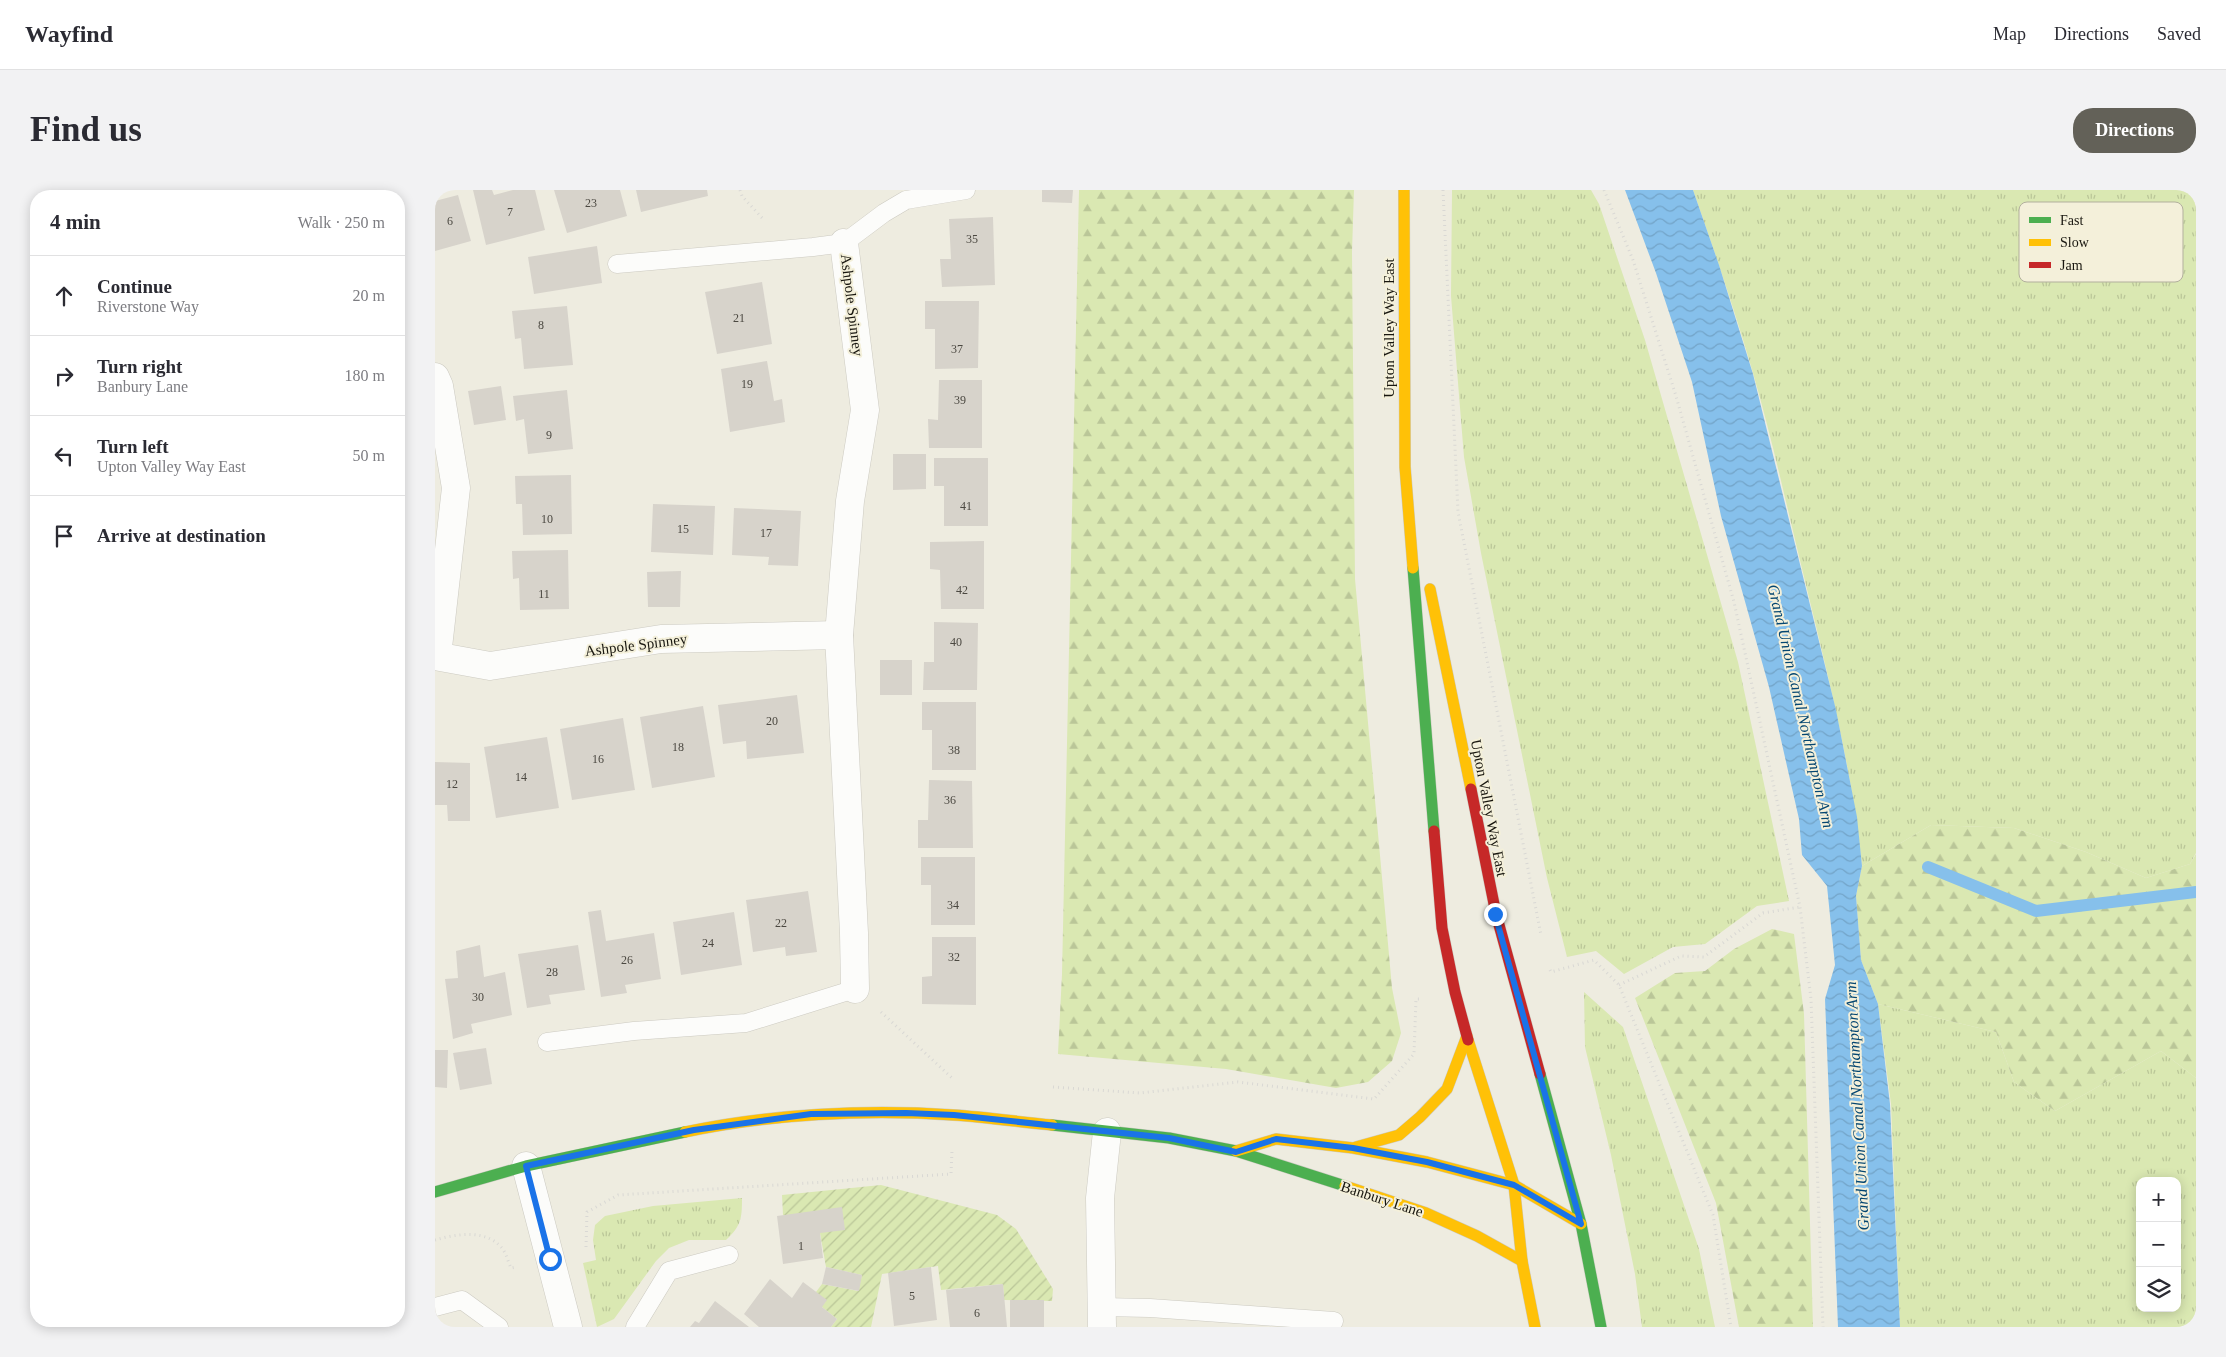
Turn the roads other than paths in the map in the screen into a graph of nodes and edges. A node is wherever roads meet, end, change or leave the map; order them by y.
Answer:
1 (966, 190) edge
2 (1403, 190) edge
3 (844, 243) junction
4 (617, 264) dead end
5 (435, 377) edge
6 (1405, 467) junction
7 (839, 635) junction
8 (436, 656) edge
9 (855, 989) joint
10 (1467, 1036) junction
11 (547, 1042) dead end
12 (1107, 1132) junction
13 (1353, 1148) junction
14 (1236, 1152) junction
15 (526, 1166) junction
16 (1514, 1185) junction
17 (435, 1192) edge
18 (1581, 1224) junction
19 (729, 1255) dead end
20 (1522, 1261) junction
21 (435, 1307) edge
22 (1101, 1317) edge
23 (1335, 1321) dead end
24 (499, 1327) edge
25 (568, 1327) edge
26 (635, 1327) edge
27 (1535, 1327) edge
28 (1601, 1327) edge

1 - 3 lane
2 - 6 street, Upton Valley Way East
3 - 4 lane
3 - 7 street, Ashpole Spinney
5 - 8 street
6 - 10 street, Upton Valley Way East
6 - 18 street, Upton Valley Way East
7 - 8 street, Ashpole Spinney
7 - 9 street, Ashpole Spinney
9 - 11 lane
10 - 13 street
10 - 16 street, Upton Valley Way East
12 - 14 street, Banbury Lane
12 - 15 street, Banbury Lane
12 - 22 street
13 - 14 street, Banbury Lane
13 - 16 street, Banbury Lane
14 - 20 street, Banbury Lane
15 - 17 street, Banbury Lane
15 - 25 street
16 - 18 street, Banbury Lane
16 - 20 street, Upton Valley Way East
18 - 28 street, Upton Valley Way East
19 - 26 lane
20 - 27 street, Upton Valley Way East
21 - 24 lane
22 - 23 lane

